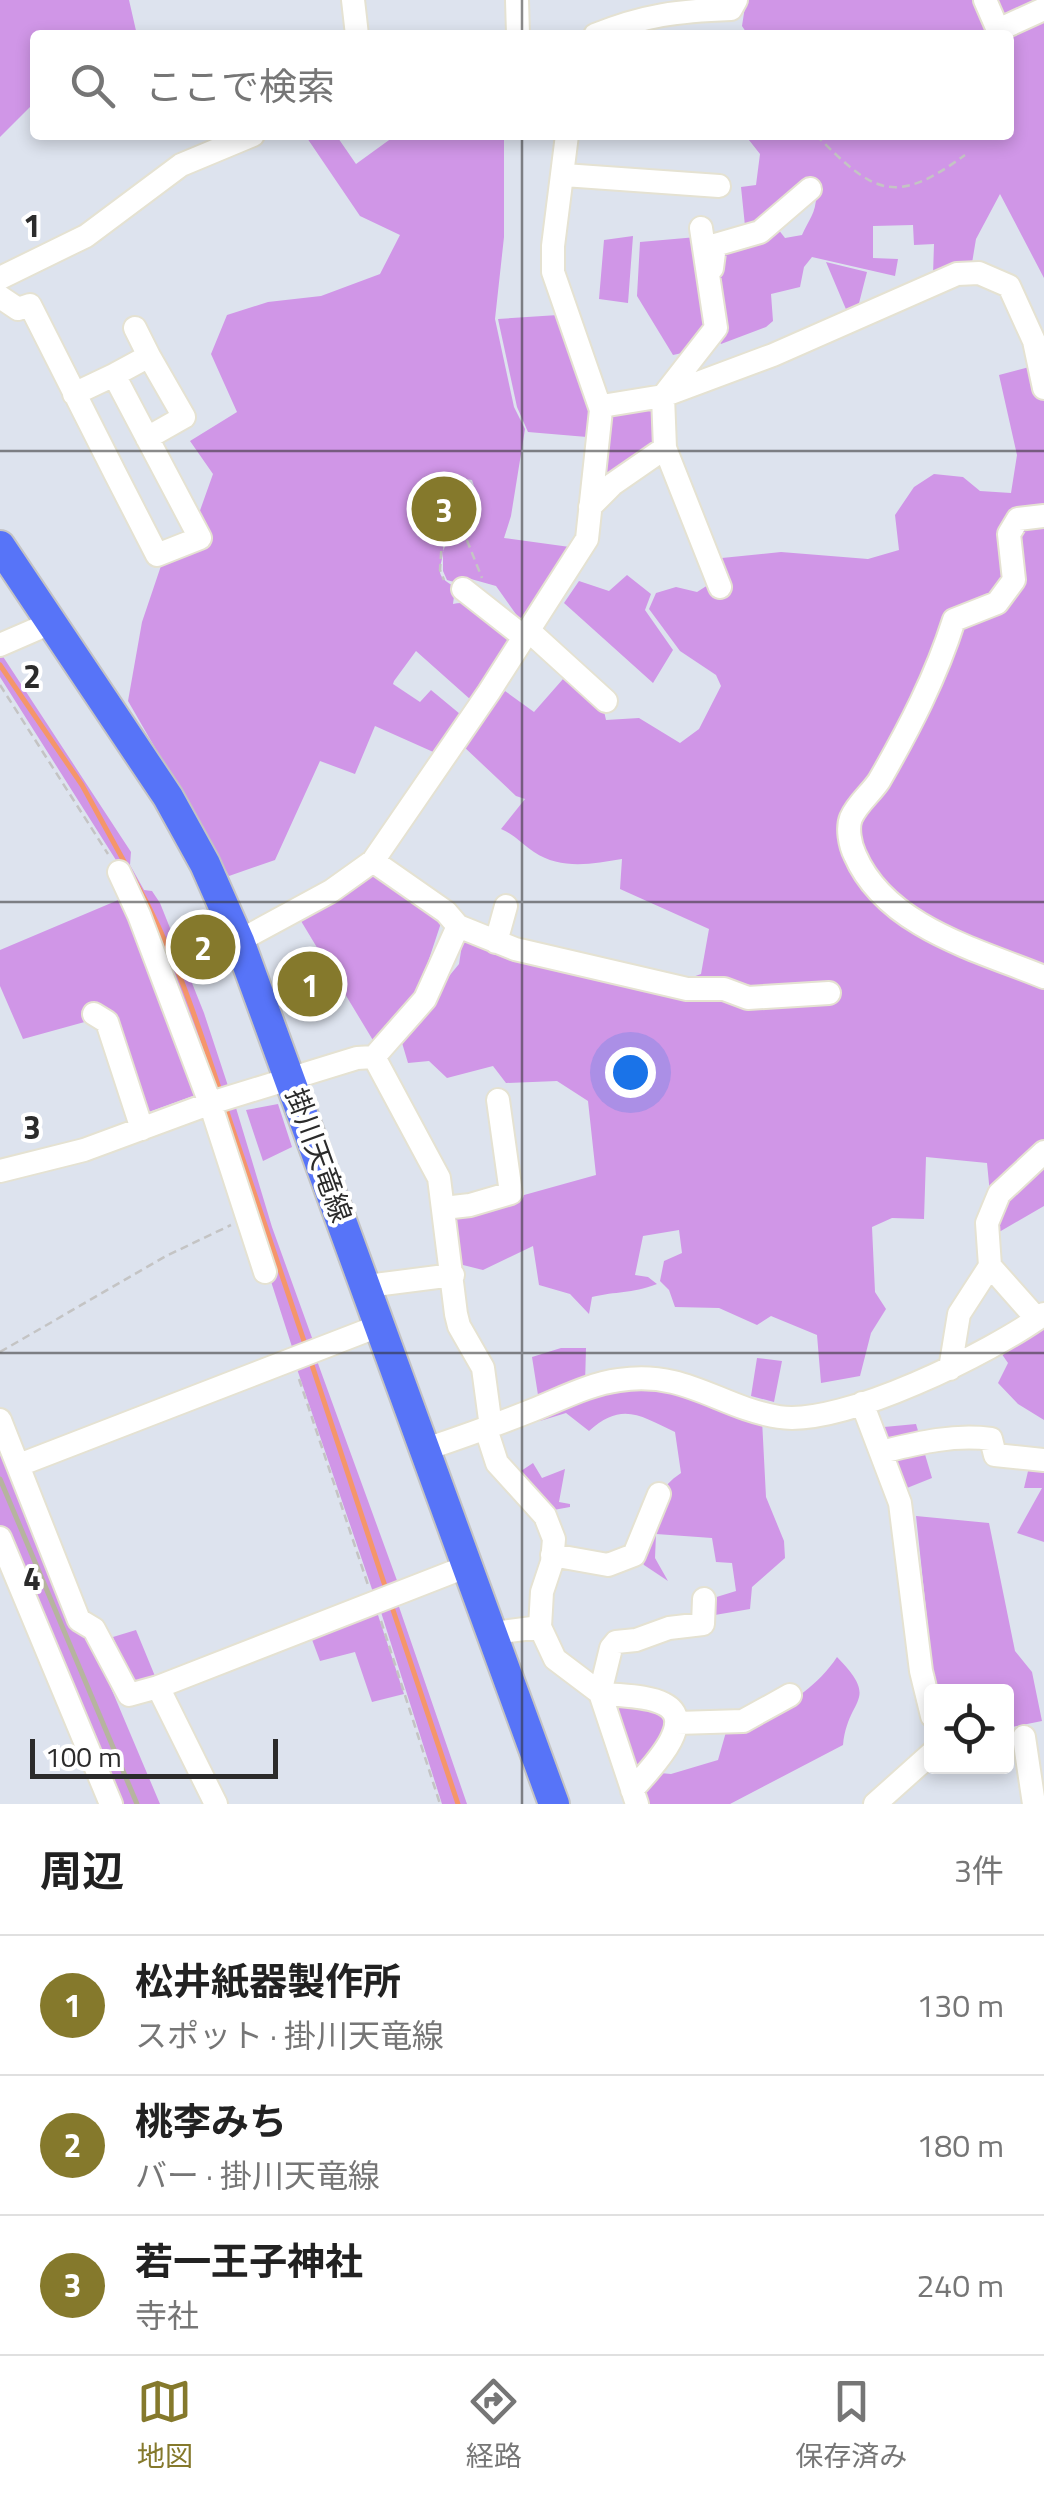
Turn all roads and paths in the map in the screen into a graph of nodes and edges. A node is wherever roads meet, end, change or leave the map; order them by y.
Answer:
1 (353, 0) edge
2 (517, 0) edge
3 (736, 0) edge
4 (985, 0) edge
5 (636, 9) edge
6 (1044, 9) edge
7 (356, 30) edge
8 (518, 30) edge
9 (602, 30) edge
10 (241, 140) edge
11 (567, 140) edge
12 (821, 140) edge
13 (965, 156) dead end
14 (564, 175) junction
15 (719, 186) dead end
16 (810, 189) dead end
17 (701, 228) dead end
18 (708, 275) junction
19 (0, 278) edge
20 (0, 297) edge
21 (136, 328) dead end
22 (149, 356) junction
23 (114, 375) junction
24 (1044, 388) edge
25 (74, 394) junction
26 (663, 396) junction
27 (601, 410) junction
28 (147, 438) junction
29 (666, 448) junction
30 (166, 474) junction
31 (124, 492) junction
32 (590, 507) junction
33 (1044, 516) edge
34 (462, 528) dead end
35 (442, 538) dead end
36 (0, 546) edge
37 (720, 587) dead end
38 (475, 588) junction
39 (53, 622) junction
40 (526, 633) junction
41 (0, 644) edge
42 (0, 686) edge
43 (606, 701) dead end
44 (373, 860) junction
45 (119, 872) joint
46 (506, 906) dead end
47 (458, 926) junction
48 (240, 941) junction
49 (496, 942) junction
50 (1044, 977) edge
51 (829, 993) dead end
52 (94, 1014) dead end
53 (374, 1058) junction
54 (291, 1080) junction
55 (219, 1100) junction
56 (498, 1100) dead end
57 (142, 1128) junction
58 (1044, 1152) edge
59 (0, 1171) edge
60 (444, 1208) junction
61 (246, 1218) junction
62 (990, 1266) junction
63 (265, 1272) dead end
64 (453, 1275) junction
65 (367, 1286) junction
66 (1040, 1317) edge
67 (381, 1326) junction
68 (0, 1352) edge
69 (302, 1355) junction
70 (950, 1368) junction
71 (862, 1403) junction
72 (0, 1420) edge
73 (489, 1428) junction
74 (426, 1449) junction
75 (881, 1452) junction
76 (1044, 1460) edge
77 (19, 1465) junction
78 (659, 1494) dead end
79 (0, 1538) edge
80 (552, 1555) junction
81 (468, 1566) junction
82 (704, 1599) dead end
83 (384, 1601) junction
84 (540, 1628) junction
85 (494, 1634) junction
86 (924, 1684) edge
87 (158, 1687) junction
88 (600, 1693) junction
89 (790, 1696) dead end
90 (676, 1723) junction
91 (1025, 1736) edge
92 (924, 1760) edge
93 (634, 1797) edge
94 (110, 1804) edge
95 (216, 1804) edge
96 (440, 1804) edge
97 (554, 1804) edge
98 (875, 1804) edge
99 (1034, 1804) edge

1 - 7 street
2 - 8 street
3 - 5 street
4 - 6 street
5 - 9 street
10 - 19 street
11 - 14 street
12 - 13 path
14 - 15 street
14 - 27 street
16 - 18 street
17 - 18 street
18 - 26 street
20 - 25 street
21 - 22 street
22 - 23 street
22 - 28 street
23 - 25 street
23 - 28 street
24 - 26 street
25 - 31 street
26 - 27 street
26 - 29 street
27 - 32 street
28 - 30 street
29 - 32 street
29 - 37 street
30 - 31 street
30 - 31 street
32 - 40 street
33 - 50 street
34 - 38 path
35 - 38 path
36 - 39 main road, 掛川天竜線
38 - 40 street
39 - 41 street
39 - 48 main road, 掛川天竜線
40 - 43 street
40 - 44 street
42 - 45 path
44 - 47 street
44 - 48 street
45 - 55 street
46 - 49 street
47 - 49 street
47 - 53 street
48 - 54 main road, 掛川天竜線
49 - 51 street
52 - 57 street
53 - 54 street
53 - 60 street
54 - 55 street
54 - 65 main road, 掛川天竜線
55 - 57 street
55 - 61 street
56 - 60 street
57 - 59 street
58 - 62 street
60 - 64 street
61 - 63 street
61 - 68 path
62 - 66 street
62 - 70 street
64 - 65 street
64 - 73 street
65 - 67 main road, 掛川天竜線
66 - 70 street
67 - 69 street
67 - 74 main road, 掛川天竜線
69 - 77 street
69 - 83 path
70 - 71 street
71 - 73 street
71 - 75 street
72 - 77 street
73 - 74 street
73 - 80 street
74 - 81 main road, 掛川天竜線
75 - 76 street
75 - 86 street
77 - 87 street
78 - 80 street
79 - 94 street
80 - 84 street
81 - 83 street
81 - 85 main road, 掛川天竜線
82 - 88 street
83 - 87 street
83 - 96 path
84 - 85 street
84 - 88 street
85 - 97 main road, 掛川天竜線
87 - 95 street
88 - 90 street
88 - 93 street
89 - 90 street
90 - 93 street
91 - 99 street
92 - 98 street

